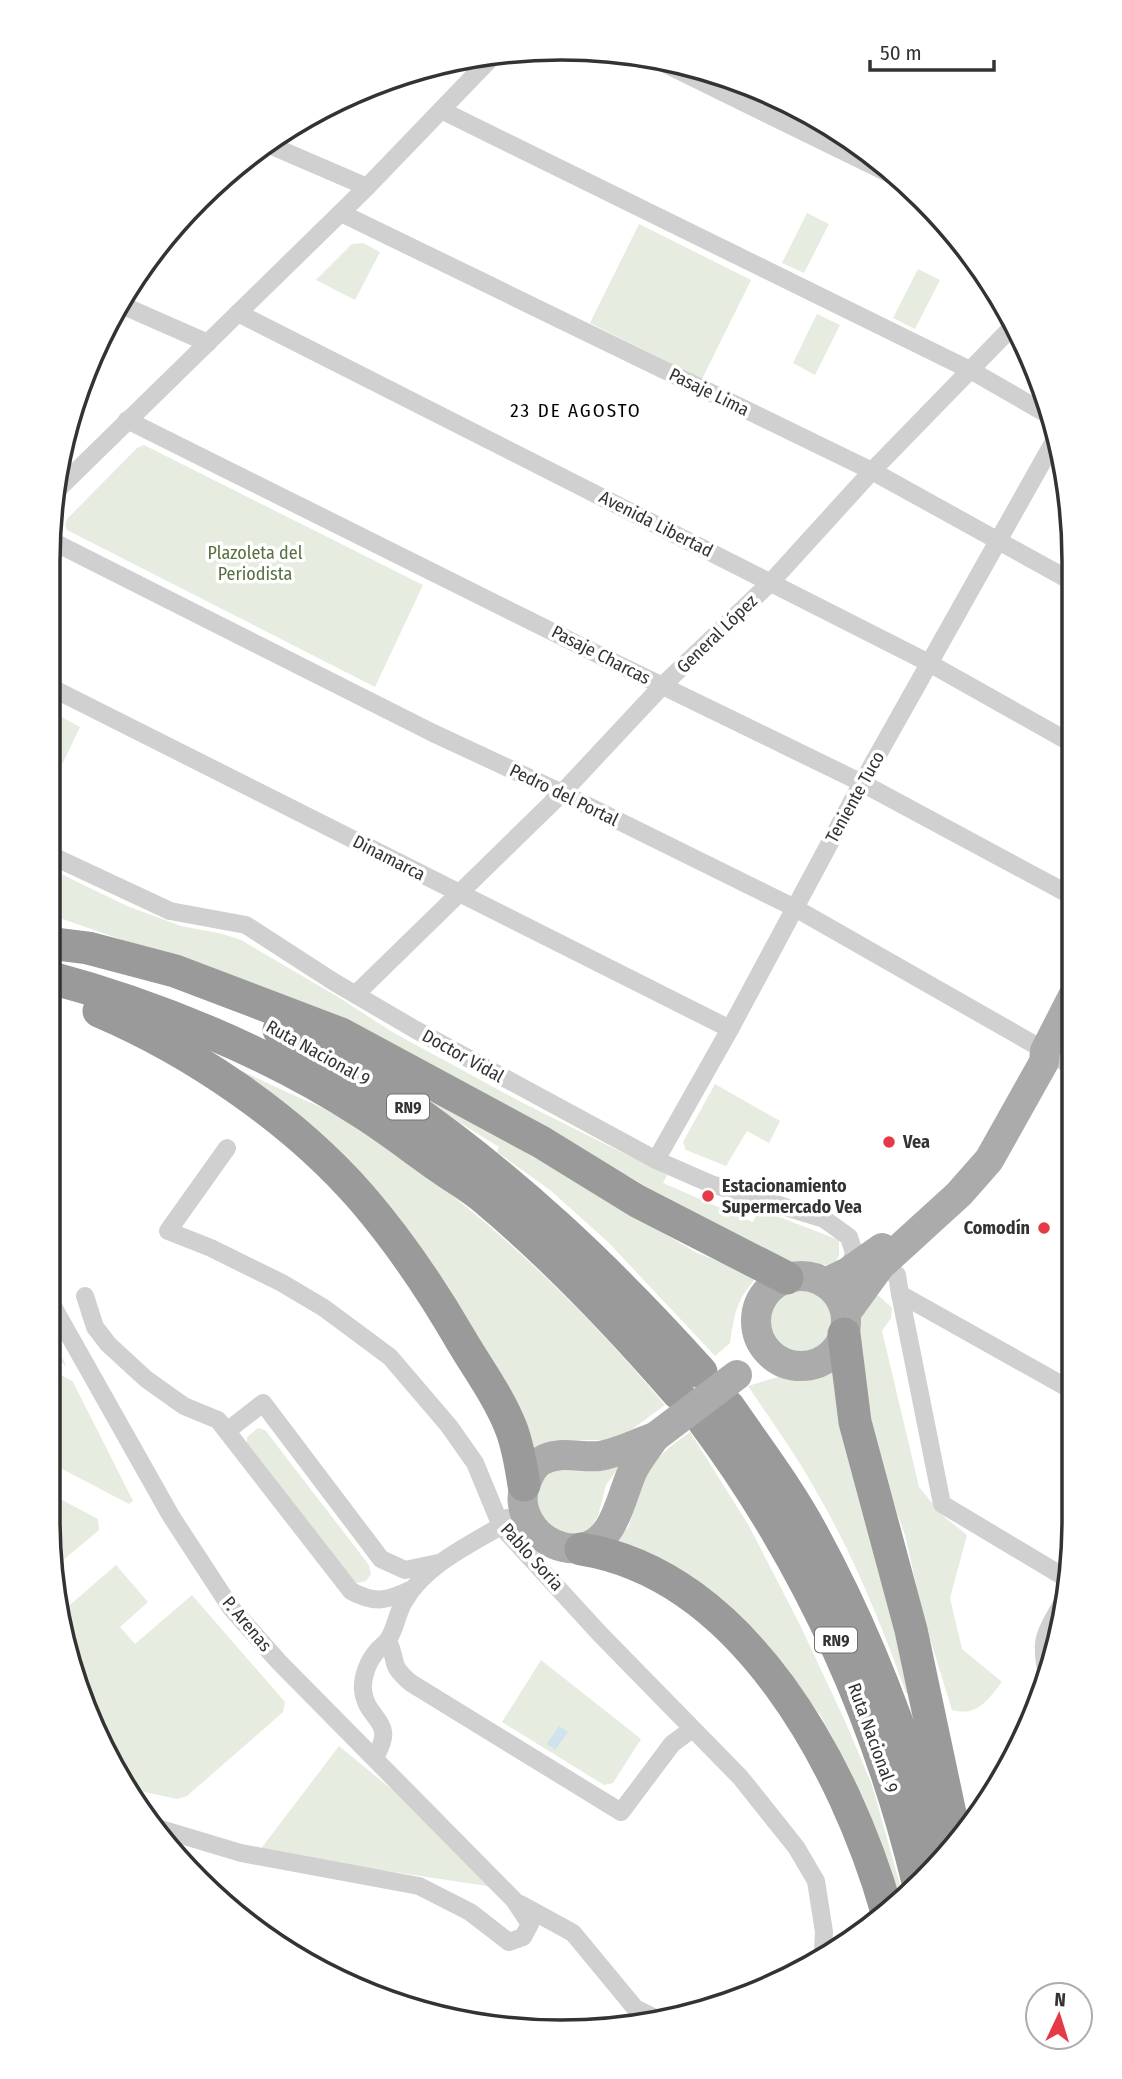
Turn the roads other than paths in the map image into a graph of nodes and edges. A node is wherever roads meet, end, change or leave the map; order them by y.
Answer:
1 (484, 66) edge
2 (693, 78) edge
3 (441, 110) junction
4 (277, 148) edge
5 (863, 161) edge
6 (367, 187) junction
7 (341, 213) junction
8 (128, 308) edge
9 (238, 313) junction
10 (1007, 332) edge
11 (208, 343) junction
12 (972, 371) junction
13 (1039, 409) edge
14 (127, 420) junction
15 (1050, 449) edge
16 (872, 471) junction
17 (66, 481) edge
18 (999, 540) junction
19 (61, 544) edge
20 (1062, 576) edge
21 (771, 582) junction
22 (929, 663) junction
23 (662, 686) junction
24 (60, 692) edge
25 (1062, 738) edge
26 (862, 783) junction
27 (562, 793) junction
28 (60, 860) edge
29 (1062, 891) edge
30 (460, 894) junction
31 (795, 908) junction
32 (60, 946) edge
33 (60, 949) edge
34 (60, 981) edge
35 (356, 994) junction
36 (60, 997) edge
37 (1062, 1018) edge
38 (730, 1029) junction
39 (1045, 1051) junction
40 (1062, 1060) edge
41 (226, 1148) dead end
42 (656, 1160) junction
43 (880, 1266) junction
44 (787, 1278) junction
45 (837, 1278) junction
46 (900, 1294) junction
47 (85, 1296) dead end
48 (60, 1319) edge
49 (756, 1319) junction
50 (845, 1323) junction
51 (784, 1363) junction
52 (1062, 1385) edge
53 (723, 1401) junction
54 (227, 1431) junction
55 (655, 1437) junction
56 (523, 1492) junction
57 (501, 1526) junction
58 (568, 1546) junction
59 (442, 1561) junction
60 (1059, 1574) edge
61 (412, 1590) junction
62 (1052, 1621) edge
63 (388, 1641) junction
64 (1043, 1655) edge
65 (692, 1729) junction
66 (375, 1757) junction
67 (953, 1830) edge
68 (170, 1832) edge
69 (937, 1850) edge
70 (916, 1873) edge
71 (514, 1900) junction
72 (884, 1902) edge
73 (823, 1945) edge
74 (644, 2012) edge

1 - 3 street
2 - 5 street
3 - 6 street
3 - 12 street
4 - 6 street
6 - 7 street
7 - 9 street
7 - 16 street, Pasaje Lima
8 - 11 street
9 - 11 street
9 - 21 street, Avenida Libertad
10 - 12 street, General López
11 - 14 street
12 - 13 street
12 - 16 street, General López
14 - 17 street
14 - 23 street, Pasaje Charcas
15 - 18 street, Teniente Tuco
16 - 18 street, Pasaje Lima
16 - 21 street, General López
18 - 20 street, Pasaje Lima
18 - 22 street, Teniente Tuco
19 - 27 street, Pedro del Portal
21 - 22 street, Avenida Libertad
21 - 23 street, General López
22 - 25 street, Avenida Libertad
22 - 26 street, Teniente Tuco
23 - 26 street, Pasaje Charcas
23 - 27 street, General López
24 - 30 street, Dinamarca
26 - 29 street, Pasaje Charcas
26 - 31 street, Teniente Tuco
27 - 30 street, General López
27 - 31 street, Pedro del Portal
28 - 35 street, Doctor Vidal
30 - 35 street, General López
30 - 38 street, Dinamarca
31 - 38 street, Teniente Tuco
31 - 39 street, Pedro del Portal
32 - 44 highway
33 - 34 highway, Ruta Nacional 9 / RN9
35 - 42 street, Doctor Vidal
36 - 56 highway
37 - 39 main road
38 - 42 street, Teniente Tuco
39 - 40 street, Pedro del Portal
39 - 43 main road
39 - 45 main road
41 - 57 street, Pablo Soria
42 - 45 street, Doctor Vidal
43 - 46 street
43 - 50 main road
44 - 45 main road
44 - 49 main road
45 - 50 main road
46 - 52 street
46 - 60 street
47 - 54 street
48 - 66 street, P. Arenas
49 - 51 main road
49 - 53 main road
50 - 51 main road
50 - 67 highway
51 - 53 main road
53 - 55 main road, bridge
53 - 69 highway, Ruta Nacional 9 / RN9
53 - 70 highway, Ruta Nacional 9 / RN9
54 - 59 street
54 - 61 street
55 - 56 main road
55 - 58 main road
56 - 57 street
56 - 58 main road
57 - 58 street
57 - 59 street
57 - 65 street, Pablo Soria
58 - 72 highway
59 - 61 street
61 - 63 street
62 - 64 street
63 - 65 street
63 - 66 street
65 - 73 street, Pablo Soria
66 - 71 street, P. Arenas
68 - 71 street
71 - 74 street

